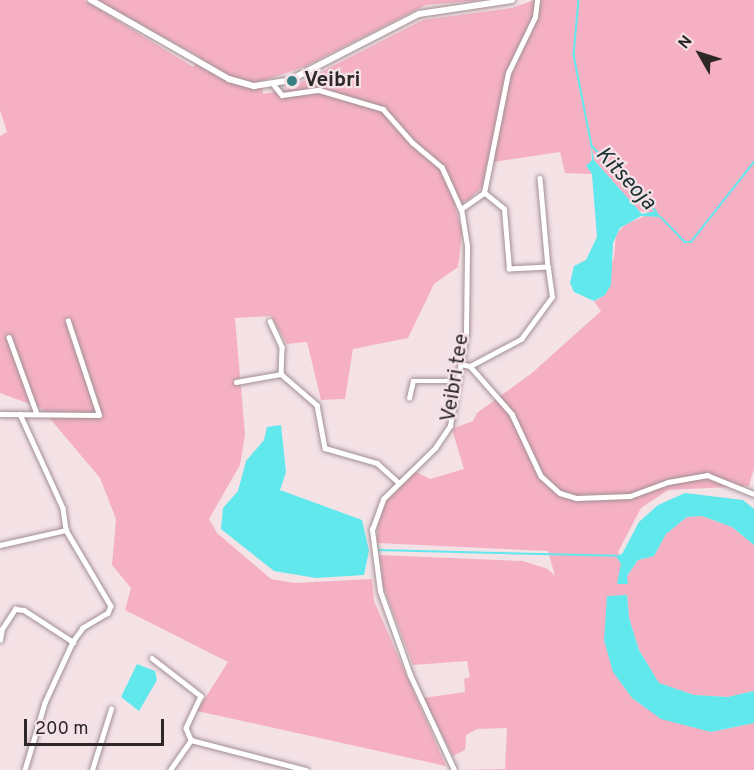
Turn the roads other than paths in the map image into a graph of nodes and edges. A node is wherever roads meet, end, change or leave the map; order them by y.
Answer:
1 (91, 0) edge
2 (512, 0) edge
3 (537, 0) edge
4 (274, 85) junction
5 (540, 178) dead end
6 (483, 193) junction
7 (461, 209) junction
8 (548, 267) junction
9 (68, 321) dead end
10 (270, 321) dead end
11 (9, 337) dead end
12 (461, 364) junction
13 (470, 366) junction
14 (281, 374) junction
15 (459, 381) junction
16 (236, 382) dead end
17 (409, 398) dead end
18 (0, 414) edge
19 (20, 414) junction
20 (37, 414) junction
21 (398, 482) junction
22 (754, 494) edge
23 (66, 530) junction
24 (0, 545) edge
25 (1, 636) edge
26 (73, 642) junction
27 (152, 658) dead end
28 (111, 709) dead end
29 (190, 740) junction
30 (25, 770) edge
31 (92, 770) edge
32 (170, 770) edge
33 (306, 770) edge
34 (454, 770) edge

1 - 4 street
2 - 4 street
3 - 6 street
4 - 7 street, Veibri tee
5 - 8 street
6 - 7 street
6 - 8 street
7 - 12 street, Veibri tee
8 - 13 street
9 - 20 street
10 - 14 street
11 - 20 street
12 - 13 street
12 - 15 street, Veibri tee
13 - 22 street
14 - 16 street
14 - 21 street
15 - 17 street
15 - 21 street, Veibri tee
18 - 19 street
19 - 20 street
19 - 23 street
21 - 34 street, Veibri tee
23 - 24 street
23 - 26 street
25 - 26 street
26 - 30 street
27 - 29 street
28 - 31 street
29 - 32 street
29 - 33 street

